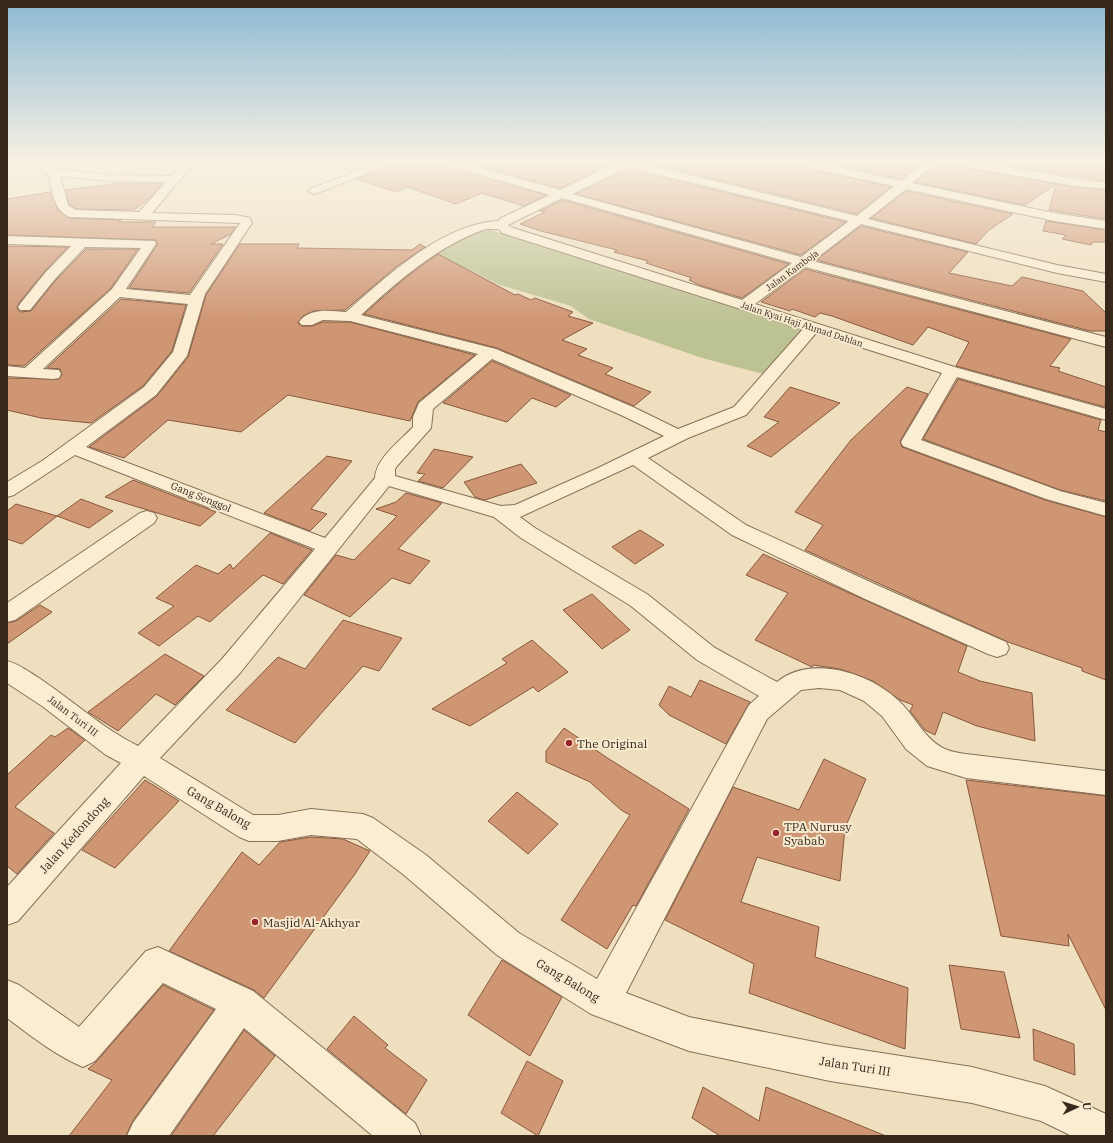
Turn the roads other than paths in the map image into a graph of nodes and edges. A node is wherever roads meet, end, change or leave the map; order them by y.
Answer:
1 (91, 215) edge
2 (517, 215) edge
3 (633, 215) edge
4 (835, 215) edge
5 (865, 215) edge
6 (1046, 215) edge
7 (142, 217) joint
8 (858, 221) junction
9 (1106, 225) edge
10 (502, 226) junction
11 (137, 237) dead end
12 (7, 240) edge
13 (89, 243) junction
14 (804, 262) junction
15 (1106, 278) edge
16 (117, 292) junction
17 (196, 300) junction
18 (744, 305) junction
19 (25, 307) dead end
20 (350, 317) junction
21 (307, 322) dead end
22 (813, 327) junction
23 (1106, 342) edge
24 (490, 352) junction
25 (7, 371) edge
26 (952, 371) junction
27 (29, 373) junction
28 (53, 374) dead end
29 (1106, 415) edge
30 (678, 436) junction
31 (72, 448) junction
32 (635, 458) junction
33 (385, 479) junction
34 (7, 491) edge
35 (1106, 510) edge
36 (501, 512) junction
37 (147, 518) dead end
38 (329, 547) junction
39 (7, 614) edge
40 (997, 648) dead end
41 (7, 670) edge
42 (779, 695) junction
43 (141, 760) junction
44 (1106, 782) edge
45 (7, 910) edge
46 (7, 997) edge
47 (603, 1002) junction
48 (241, 1003) junction
49 (1106, 1133) edge
50 (146, 1136) edge
51 (402, 1136) edge

1 - 7 street
2 - 10 street
3 - 14 street
4 - 8 street
5 - 8 street, Jalan Kamboja
6 - 9 street
7 - 17 street
8 - 14 street, Jalan Kamboja
8 - 15 street
10 - 18 street, Jalan Kyai Haji Ahmad Dahlan
10 - 20 street
11 - 13 street
12 - 13 street
13 - 16 street
13 - 19 street
14 - 18 street, Jalan Kamboja
14 - 23 street
16 - 17 street
16 - 27 street
17 - 31 street
18 - 22 street, Jalan Kyai Haji Ahmad Dahlan
20 - 21 street
20 - 24 street
22 - 26 street, Jalan Kyai Haji Ahmad Dahlan
22 - 30 street
24 - 30 street
24 - 33 street
25 - 27 street
26 - 29 street, Jalan Kyai Haji Ahmad Dahlan
26 - 35 street
27 - 28 street
30 - 32 street
31 - 34 street
31 - 38 street, Gang Senggol
32 - 36 street
32 - 40 street
33 - 36 street
33 - 38 street, Jalan Kedondong
36 - 42 street
37 - 39 street
38 - 43 street, Jalan Kedondong
41 - 43 street, Jalan Turi III
42 - 44 street, Gang Balong
42 - 47 street, Gang Balong
43 - 45 street, Jalan Kedondong
43 - 47 street, Gang Balong
46 - 48 street
47 - 49 street, Jalan Turi III
48 - 50 street
48 - 51 street

